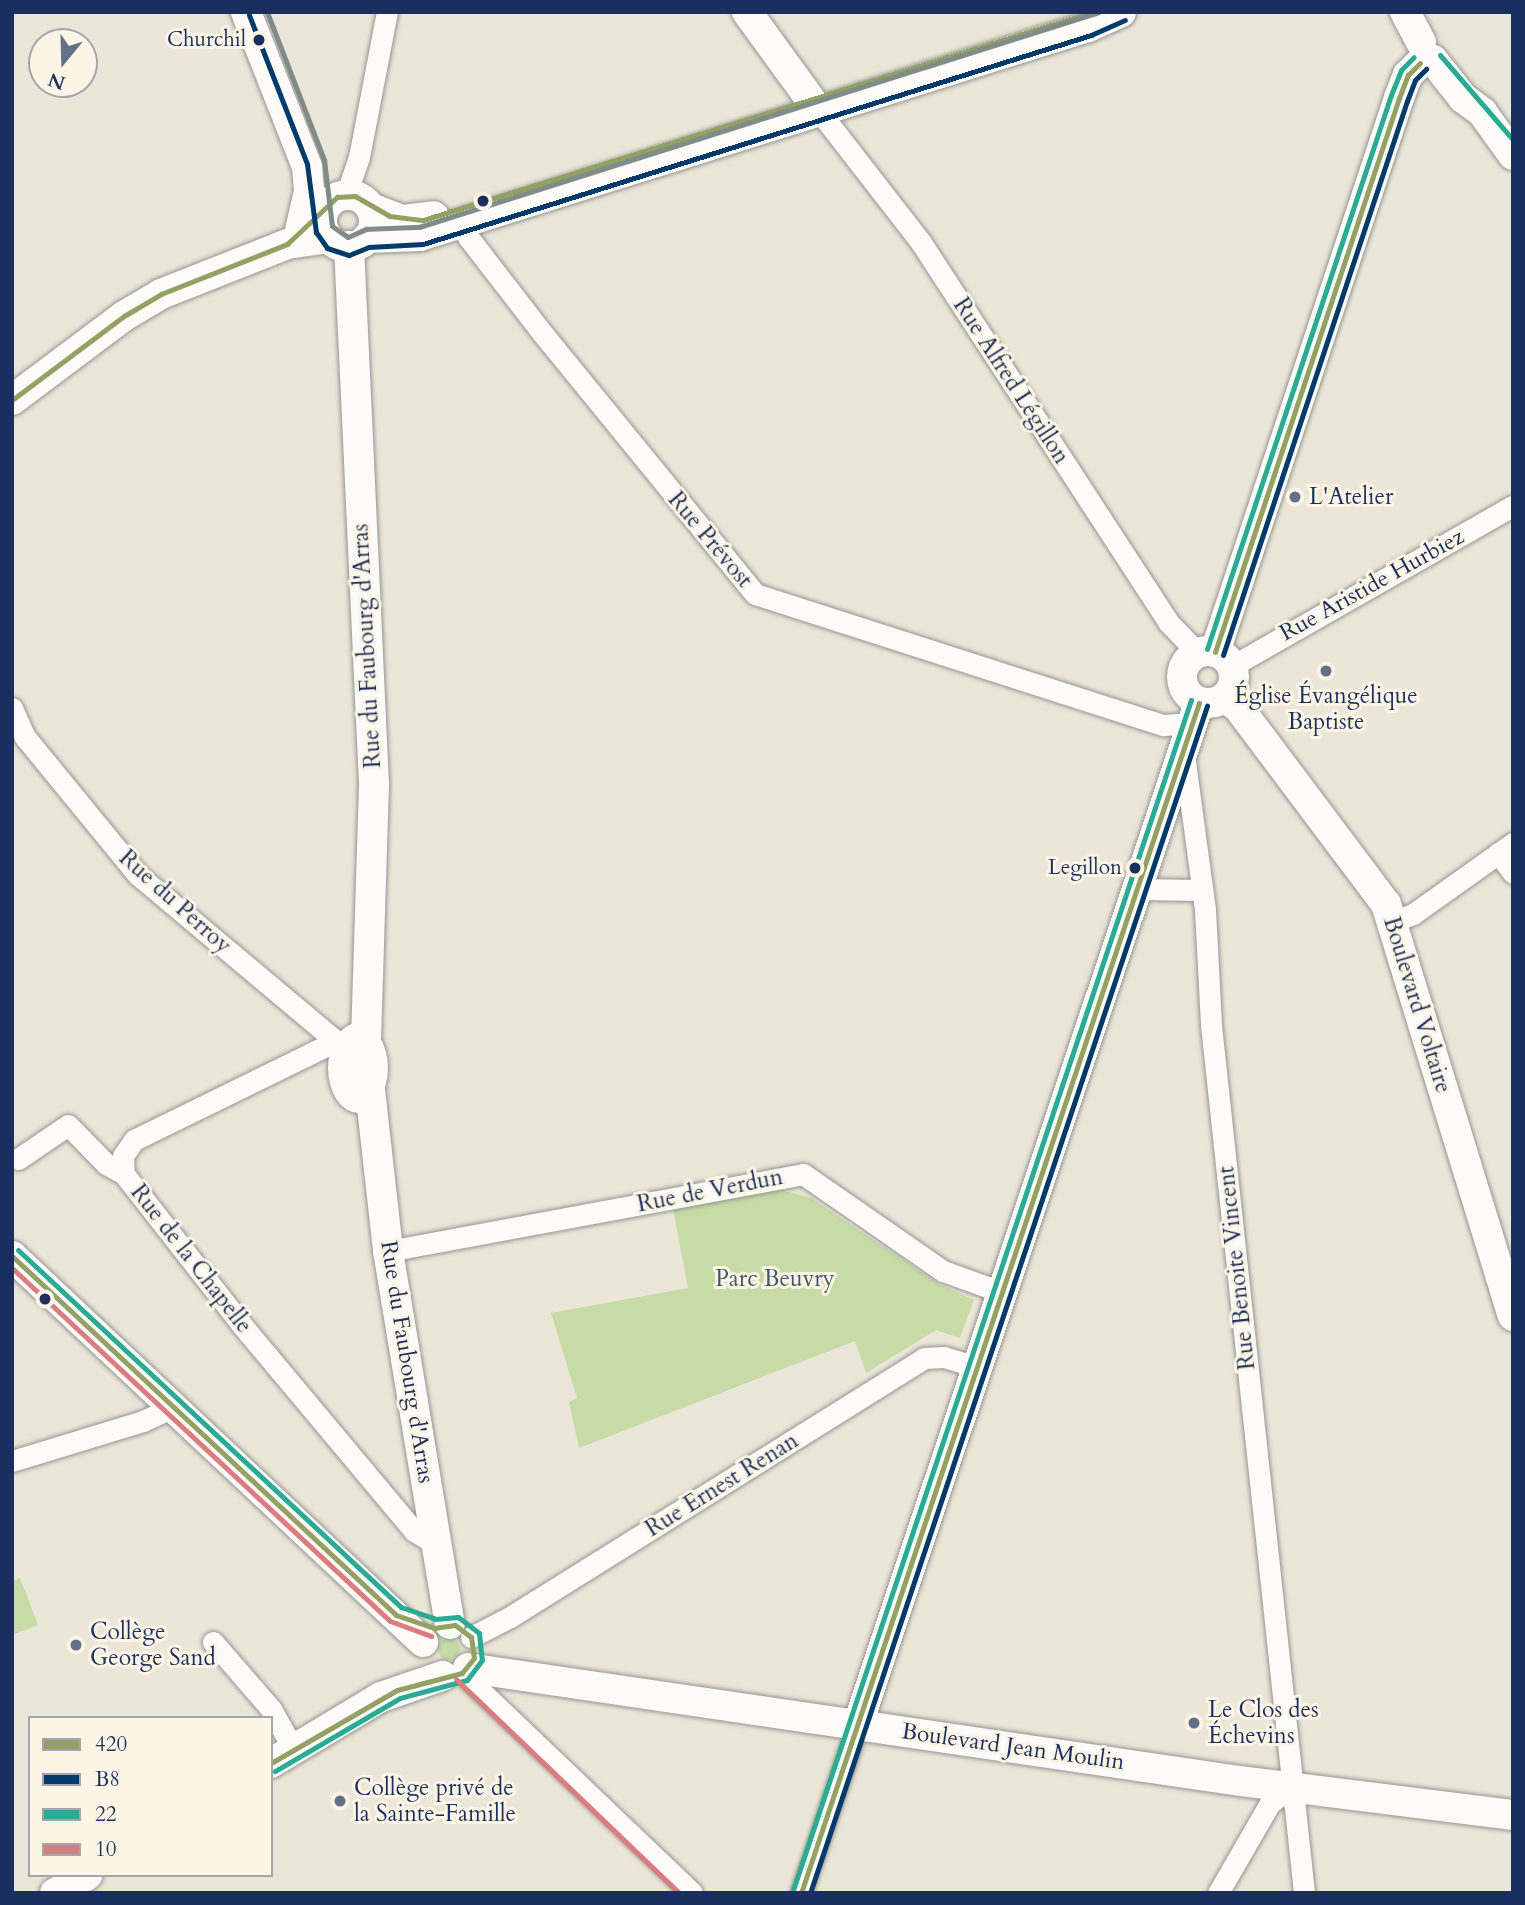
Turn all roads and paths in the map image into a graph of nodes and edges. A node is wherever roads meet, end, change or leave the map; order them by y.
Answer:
1 (246, 12) edge
2 (257, 12) edge
3 (387, 12) edge
4 (747, 12) edge
5 (1094, 12) edge
6 (1121, 12) edge
7 (1405, 12) edge
8 (1425, 55) junction
9 (1461, 95) junction
10 (815, 106) junction
11 (1513, 155) edge
12 (1513, 179) edge
13 (336, 220) junction
14 (463, 222) junction
15 (12, 400) edge
16 (1513, 506) edge
17 (1215, 657) junction
18 (12, 708) edge
19 (1200, 718) junction
20 (1506, 848) edge
21 (1513, 873) edge
22 (1135, 889) junction
23 (1201, 890) junction
24 (1393, 922) junction
25 (352, 1049) junction
26 (18, 1159) dead end
27 (124, 1174) junction
28 (387, 1251) junction
29 (12, 1256) edge
30 (1002, 1292) junction
31 (1513, 1316) edge
32 (976, 1367) junction
33 (171, 1408) junction
34 (12, 1461) edge
35 (437, 1545) junction
36 (213, 1642) dead end
37 (448, 1643) junction
38 (273, 1716) edge
39 (273, 1718) edge
40 (858, 1724) junction
41 (282, 1756) edge
42 (1290, 1788) junction
43 (1513, 1815) edge
44 (92, 1877) edge
45 (69, 1889) edge
46 (692, 1893) edge
47 (801, 1893) edge
48 (1218, 1893) edge
49 (1304, 1893) edge

1 - 13 main road
2 - 13 main road
3 - 13 street
4 - 10 main road
5 - 10 main road
6 - 10 main road
7 - 8 main road
8 - 9 main road
8 - 17 main road
9 - 11 main road
9 - 12 main road
10 - 13 main road
10 - 14 main road
10 - 17 street, Rue Alfred Légillon
13 - 14 main road
13 - 15 main road
13 - 25 main road, Rue du Faubourg d'Arras
14 - 19 street, Rue Prévost
16 - 17 street, Rue Aristide Hurbiez
17 - 19 main road
17 - 19 main road, Boulevard Voltaire
18 - 25 street, Rue du Perroy
19 - 22 main road
19 - 23 street, Rue Benoite Vincent
19 - 24 main road, Boulevard Voltaire
20 - 21 street
20 - 24 street
22 - 23 street
22 - 30 main road
23 - 42 street, Rue Benoite Vincent
24 - 31 main road, Boulevard Voltaire
25 - 27 street, Rue de la Chapelle
25 - 28 main road, Rue du Faubourg d'Arras
26 - 27 street
27 - 35 street, Rue de la Chapelle
28 - 30 street, Rue de Verdun
28 - 35 main road, Rue du Faubourg d'Arras
29 - 33 main road
30 - 32 main road
32 - 37 street, Rue Ernest Renan
32 - 40 main road
33 - 34 street
33 - 37 main road, Boulevard Jean Moulin
35 - 37 main road, Rue du Faubourg d'Arras
36 - 38 street
37 - 40 main road, Boulevard Jean Moulin
37 - 41 main road
37 - 46 street
39 - 41 street
40 - 42 main road, Boulevard Jean Moulin
40 - 47 street
42 - 43 main road, Boulevard Jean Moulin
42 - 48 street
42 - 49 street, Rue Benoite Vincent
44 - 45 main road

